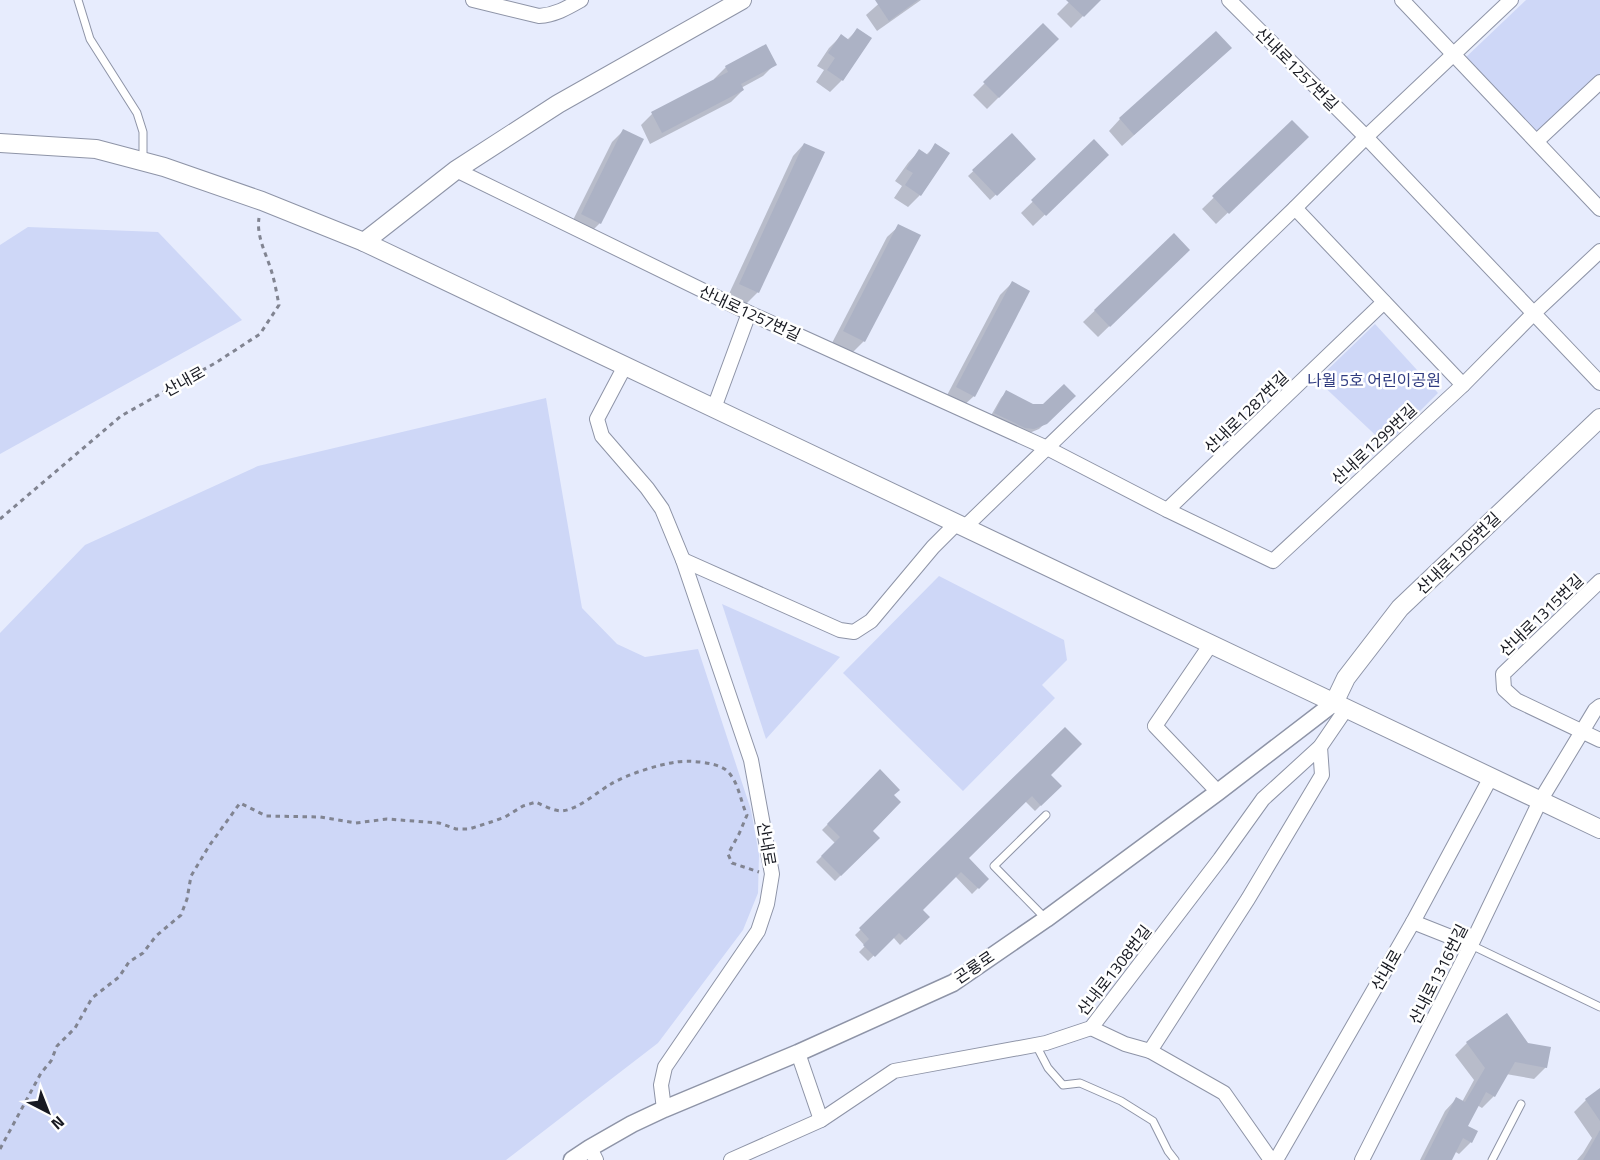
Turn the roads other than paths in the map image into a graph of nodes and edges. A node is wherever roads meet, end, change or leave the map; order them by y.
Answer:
1 (78, 0) edge
2 (742, 0) edge
3 (1229, 0) edge
4 (1402, 0) edge
5 (1511, 0) edge
6 (478, 1) edge
7 (578, 1) edge
8 (1454, 55) junction
9 (1600, 82) edge
10 (1366, 137) junction
11 (1537, 141) junction
12 (0, 143) edge
13 (142, 161) junction
14 (456, 170) junction
15 (1295, 208) junction
16 (1600, 209) edge
17 (364, 242) junction
18 (1600, 251) edge
19 (1384, 302) junction
20 (749, 313) junction
21 (1534, 314) junction
22 (625, 366) junction
23 (1600, 383) edge
24 (1463, 385) junction
25 (714, 408) junction
26 (1600, 418) edge
27 (1047, 448) junction
28 (1167, 510) junction
29 (957, 523) junction
30 (683, 560) junction
31 (1600, 581) edge
32 (1210, 644) junction
33 (1340, 706) junction
34 (1600, 706) edge
35 (1583, 731) junction
36 (1600, 740) edge
37 (1320, 747) junction
38 (1491, 777) junction
39 (1218, 792) junction
40 (1540, 801) junction
41 (1046, 815) dead end
42 (1600, 830) edge
43 (1046, 919) junction
44 (1413, 922) junction
45 (1471, 945) junction
46 (1600, 1007) edge
47 (1091, 1028) junction
48 (1036, 1045) junction
49 (1150, 1052) junction
50 (798, 1053) junction
51 (1521, 1104) dead end
52 (664, 1109) junction
53 (821, 1120) junction
54 (593, 1154) edge
55 (572, 1160) edge
56 (731, 1160) edge
57 (1175, 1160) edge
58 (1271, 1160) edge
59 (1276, 1160) edge
60 (1362, 1160) edge
61 (1492, 1160) edge

1 - 13 lane
2 - 14 main road
3 - 10 street, 산내로1257번길
4 - 8 street
5 - 8 street
6 - 7 street
8 - 10 street
8 - 11 street
9 - 11 street
10 - 15 street
10 - 21 street
11 - 16 street
12 - 13 main road
13 - 17 main road
14 - 17 main road
14 - 20 street, 산내로1257번길
15 - 19 street
15 - 27 street
17 - 22 main road
18 - 21 street, 산내로1299번길
19 - 24 street
19 - 28 street, 산내로1287번길
20 - 25 street
20 - 27 street, 산내로1257번길
21 - 23 street
21 - 24 street, 산내로1299번길
22 - 25 main road
22 - 30 street, 산내로
24 - 28 street, 산내로1299번길
25 - 29 main road
26 - 33 main road, 산내로1305번길
27 - 28 street
27 - 29 street
29 - 30 street
29 - 32 main road
30 - 52 street, 산내로
31 - 35 street, 산내로1315번길
32 - 33 main road
32 - 39 street
33 - 37 street, 산내로1308번길
33 - 38 main road
33 - 39 street, 곤룡로
34 - 35 street
35 - 36 street, 산내로1315번길
35 - 40 street
37 - 47 street, 산내로1308번길
37 - 49 street
38 - 40 main road
38 - 44 street, 산내로
39 - 43 street, 곤룡로
40 - 42 main road
40 - 45 street, 산내로1316번길
41 - 43 lane
43 - 50 street, 곤룡로
44 - 45 street
44 - 59 street, 산내로
45 - 46 lane
45 - 60 street, 산내로1316번길
47 - 48 street, 산내로1308번길
47 - 49 street
48 - 53 street, 산내로1308번길
48 - 57 lane
49 - 58 street
50 - 52 street, 곤룡로
50 - 53 street
51 - 61 lane
52 - 54 street, 곤룡로
53 - 56 street, 산내로1308번길
54 - 55 street, 곤룡로

